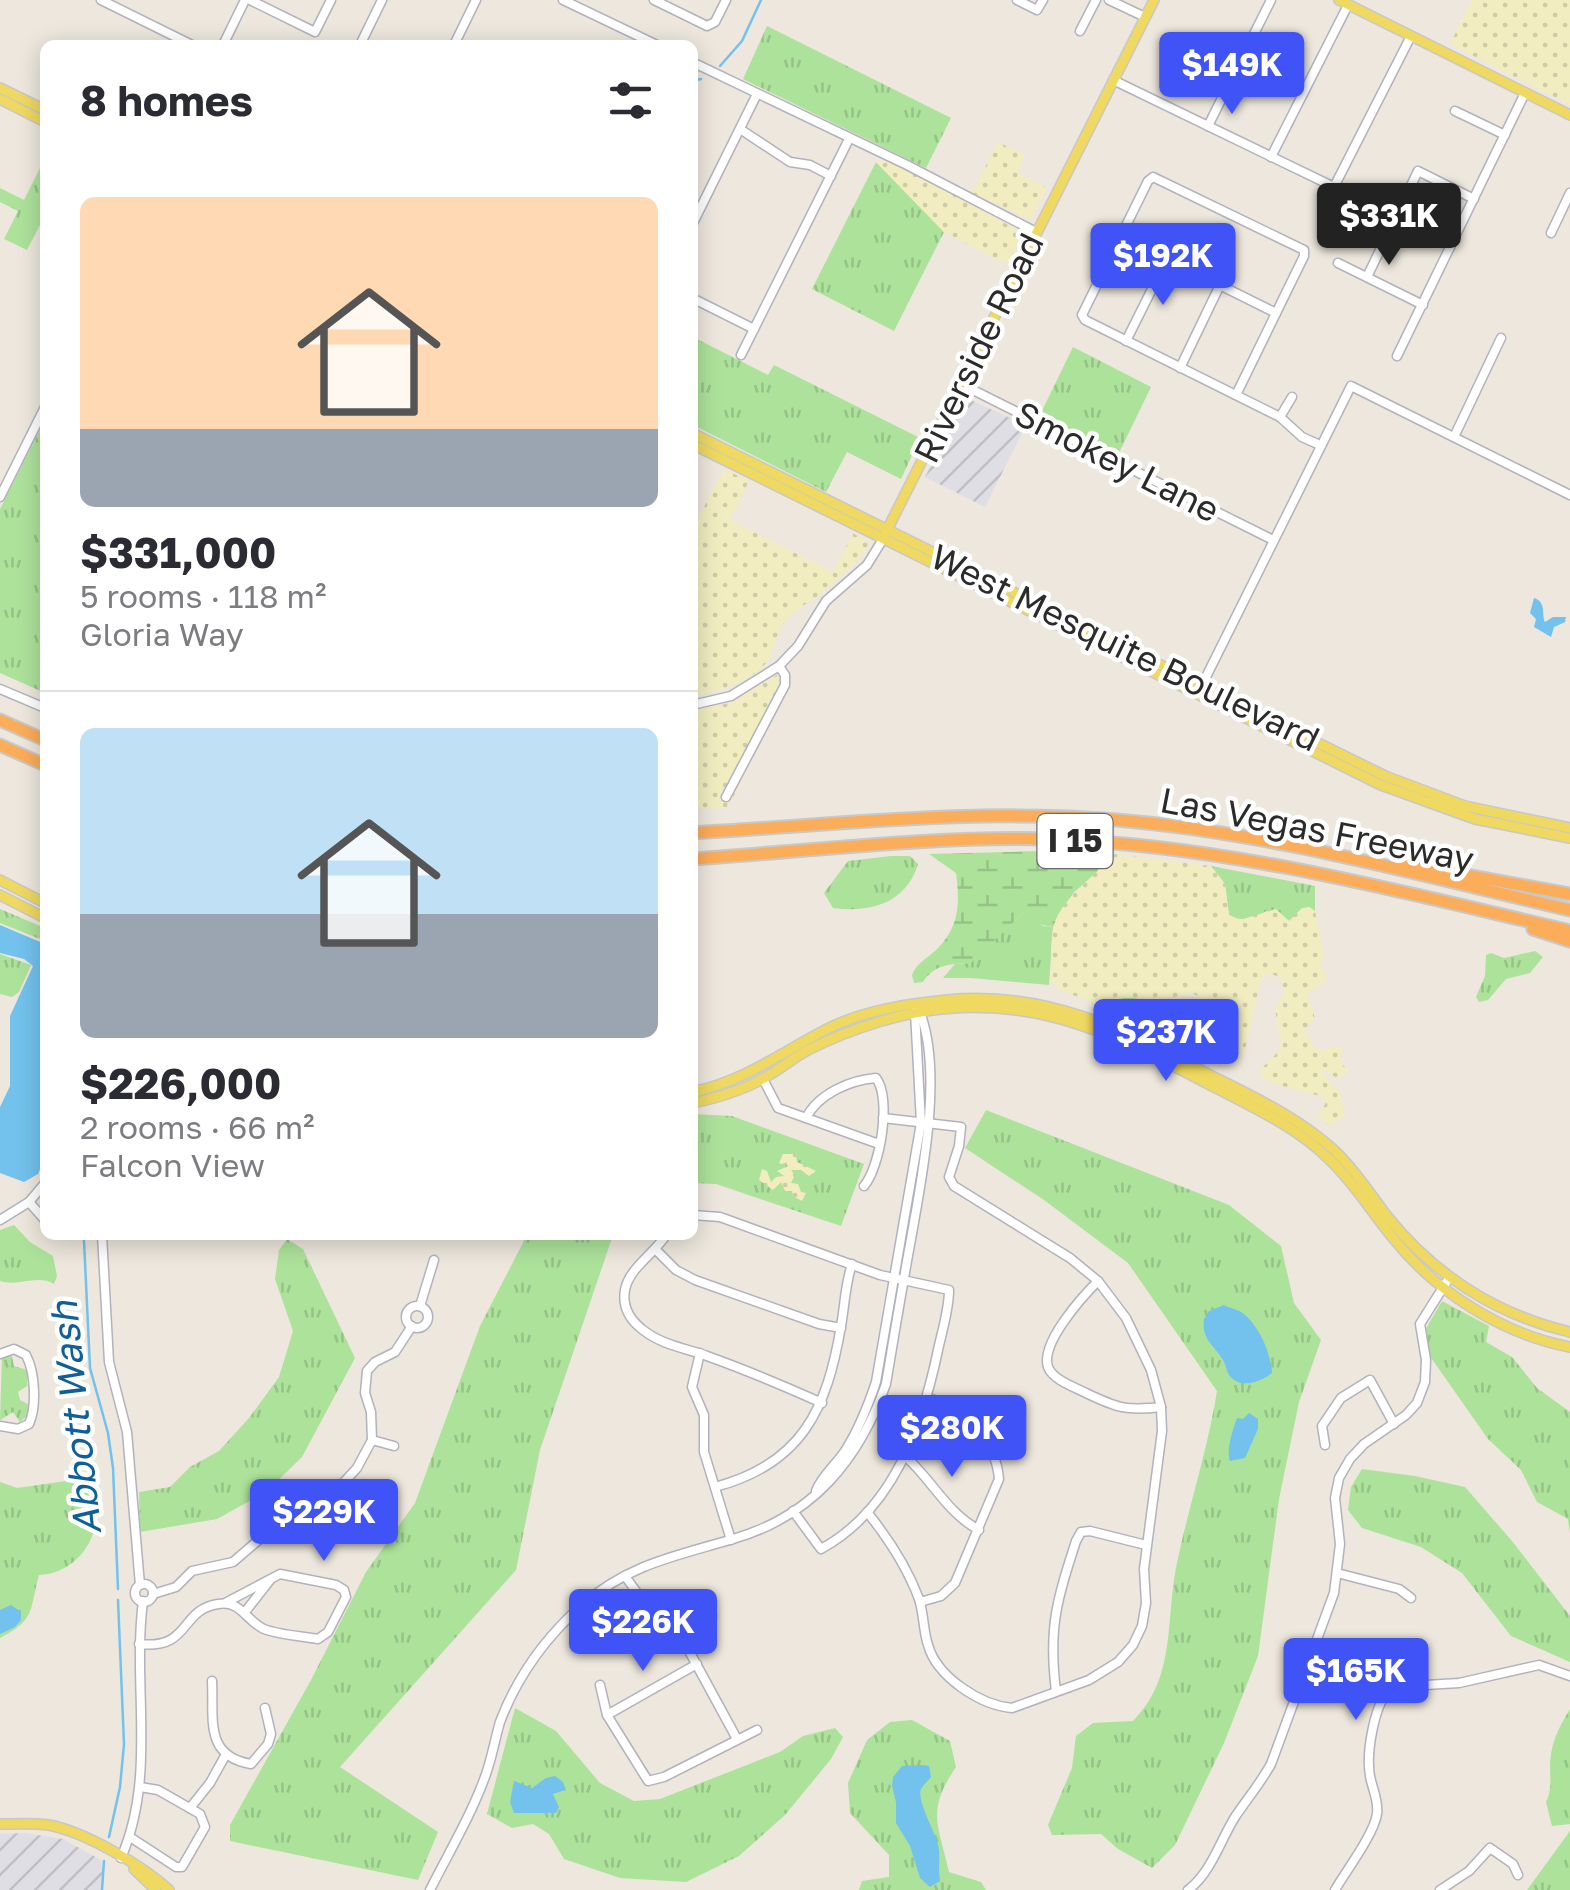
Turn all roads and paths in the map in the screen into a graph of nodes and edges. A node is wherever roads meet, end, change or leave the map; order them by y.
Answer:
1 (101, 0) edge
2 (247, 0) edge
3 (331, 0) edge
4 (382, 0) edge
5 (476, 0) edge
6 (564, 0) edge
7 (592, 0) edge
8 (726, 0) edge
9 (1017, 0) edge
10 (1042, 0) edge
11 (1096, 0) edge
12 (1109, 0) edge
13 (1154, 0) edge
14 (1271, 0) edge
15 (661, 1) edge
16 (1344, 2) edge
17 (582, 9) junction
18 (1145, 18) junction
19 (1080, 32) dead end
20 (1411, 36) junction
21 (182, 40) edge
22 (226, 40) edge
23 (362, 40) edge
24 (456, 40) edge
25 (647, 40) edge
26 (698, 65) edge
27 (1113, 80) junction
28 (0, 88) edge
29 (1525, 93) junction
30 (757, 94) junction
31 (0, 99) edge
32 (40, 108) edge
33 (1456, 111) dead end
34 (1570, 115) edge
35 (40, 119) edge
36 (1208, 126) junction
37 (740, 129) junction
38 (1505, 134) junction
39 (848, 139) junction
40 (1272, 157) junction
41 (831, 176) junction
42 (1570, 193) edge
43 (1474, 198) junction
44 (698, 212) edge
45 (1036, 232) junction
46 (1551, 233) dead end
47 (1121, 236) junction
48 (1167, 258) junction
49 (1338, 264) dead end
50 (1367, 278) junction
51 (1220, 285) junction
52 (698, 301) edge
53 (1423, 305) junction
54 (1276, 312) junction
55 (754, 329) junction
56 (1501, 338) dead end
57 (1126, 341) junction
58 (741, 355) dead end
59 (1397, 356) dead end
60 (1180, 368) junction
61 (961, 384) junction
62 (1236, 395) junction
63 (1292, 397) dead end
64 (40, 417) edge
65 (1280, 417) junction
66 (698, 436) edge
67 (1454, 437) junction
68 (1320, 446) junction
69 (698, 447) edge
70 (1570, 495) edge
71 (0, 497) edge
72 (885, 535) junction
73 (1272, 540) junction
74 (779, 666) junction
75 (0, 689) edge
76 (1199, 691) junction
77 (698, 704) edge
78 (40, 706) edge
79 (0, 720) edge
80 (1277, 725) junction
81 (1264, 729) junction
82 (40, 738) edge
83 (0, 745) edge
84 (40, 763) edge
85 (726, 797) dead end
86 (1570, 828) edge
87 (698, 834) edge
88 (1570, 838) edge
89 (1306, 849) junction
90 (698, 859) edge
91 (0, 880) edge
92 (1570, 894) edge
93 (0, 895) edge
94 (40, 900) edge
95 (1453, 904) junction
96 (1570, 910) edge
97 (40, 915) edge
98 (1570, 931) edge
99 (1570, 941) edge
100 (917, 1011) junction
101 (763, 1079) junction
102 (698, 1091) edge
103 (698, 1102) edge
104 (806, 1118) junction
105 (883, 1118) junction
106 (925, 1123) junction
107 (879, 1144) junction
108 (864, 1186) dead end
109 (40, 1189) edge
110 (29, 1202) junction
111 (40, 1214) edge
112 (698, 1215) edge
113 (0, 1220) edge
114 (102, 1240) edge
115 (663, 1240) edge
116 (656, 1250) junction
117 (434, 1260) dead end
118 (852, 1264) junction
119 (1449, 1278) junction
120 (900, 1280) junction
121 (1098, 1281) junction
122 (1442, 1288) junction
123 (420, 1306) junction
124 (412, 1326) junction
125 (841, 1328) junction
126 (1570, 1332) edge
127 (1570, 1347) edge
128 (0, 1354) edge
129 (700, 1354) junction
130 (928, 1398) junction
131 (822, 1404) junction
132 (1161, 1406) junction
133 (1394, 1424) junction
134 (0, 1426) edge
135 (372, 1440) junction
136 (1325, 1445) dead end
137 (394, 1446) dead end
138 (906, 1457) junction
139 (715, 1487) junction
140 (793, 1511) junction
141 (866, 1512) junction
142 (979, 1530) junction
143 (731, 1540) junction
144 (1146, 1545) junction
145 (1338, 1573) junction
146 (274, 1576) junction
147 (625, 1576) junction
148 (140, 1585) junction
149 (153, 1594) junction
150 (1411, 1598) dead end
151 (143, 1602) junction
152 (920, 1602) junction
153 (225, 1603) junction
154 (246, 1612) junction
155 (712, 1616) dead end
156 (1040, 1634) dead end
157 (1051, 1635) junction
158 (680, 1641) junction
159 (140, 1644) junction
160 (697, 1664) junction
161 (1570, 1676) edge
162 (212, 1681) dead end
163 (600, 1685) dead end
164 (1056, 1691) junction
165 (265, 1708) dead end
166 (607, 1716) junction
167 (757, 1730) dead end
168 (737, 1739) junction
169 (225, 1756) junction
170 (140, 1787) junction
171 (190, 1808) junction
172 (0, 1824) edge
173 (130, 1837) junction
174 (121, 1858) junction
175 (1518, 1875) dead end
176 (156, 1890) edge
177 (169, 1890) edge
178 (430, 1890) edge
179 (1188, 1890) edge
180 (1335, 1890) edge
181 (1440, 1890) edge

1 - 21 street
2 - 3 street
2 - 22 street
4 - 23 street
5 - 24 street
6 - 17 street
7 - 17 street
8 - 15 street
9 - 10 street
11 - 19 street
12 - 18 street
13 - 18 main road, Riverside Road
14 - 36 street
16 - 20 main road
16 - 40 street
17 - 25 street
18 - 27 main road, Riverside Road
20 - 29 main road
20 - 40 street
26 - 30 street
27 - 36 street
27 - 45 main road, Riverside Road
28 - 32 main road
29 - 34 main road
29 - 38 street
30 - 37 street
30 - 39 street
31 - 35 main road
33 - 38 street
36 - 40 street
37 - 41 street
37 - 44 street
38 - 43 street
39 - 41 street
39 - 45 street
41 - 55 street
42 - 46 street
43 - 50 street
43 - 53 street
45 - 61 main road, Riverside Road
47 - 48 street
47 - 54 street
47 - 57 street
48 - 51 street
48 - 57 street
49 - 50 street
50 - 53 street
51 - 54 street
51 - 60 street
52 - 55 street
53 - 59 street
54 - 62 street
55 - 58 street
56 - 67 street
57 - 60 street
60 - 62 street
61 - 72 main road, Riverside Road
61 - 73 street, Smokey Lane
62 - 65 street
63 - 65 street
64 - 71 street
65 - 68 street
66 - 72 main road, West Mesquite Boulevard
67 - 68 street
67 - 70 street
68 - 73 street
69 - 72 main road, West Mesquite Boulevard
72 - 74 street
72 - 76 main road, West Mesquite Boulevard
73 - 76 street
74 - 77 street
74 - 85 street
75 - 78 street
76 - 80 main road, West Mesquite Boulevard
76 - 81 main road, West Mesquite Boulevard
79 - 82 highway
80 - 81 main road
80 - 86 main road, West Mesquite Boulevard
81 - 88 main road, West Mesquite Boulevard
83 - 84 highway
87 - 89 highway, Las Vegas Freeway / I 15
89 - 92 highway
89 - 96 highway, Las Vegas Freeway / I 15
90 - 95 highway, Las Vegas Freeway / I 15
91 - 94 main road
93 - 97 main road
95 - 98 highway, Las Vegas Freeway / I 15
95 - 99 highway
100 - 101 main road
100 - 102 main road
100 - 106 street
100 - 119 main road
100 - 122 main road
101 - 103 main road
101 - 104 street
104 - 105 street
104 - 107 street
105 - 106 street
105 - 107 street
106 - 120 street
106 - 121 street
107 - 108 street
109 - 110 street
110 - 111 street
110 - 113 street
112 - 118 street
114 - 148 street
115 - 116 street
116 - 125 street
116 - 129 street
117 - 123 street
118 - 120 street
118 - 125 street
119 - 122 street
119 - 126 main road
120 - 130 street
120 - 140 street
121 - 132 street
121 - 132 street
122 - 127 main road
122 - 133 street
123 - 124 street
123 - 124 street
124 - 135 street
125 - 131 street
128 - 134 street
129 - 131 street
129 - 139 street
130 - 138 street
130 - 142 street
131 - 139 street
132 - 144 street
133 - 136 street
133 - 145 street
135 - 137 street
135 - 149 street
138 - 141 street
138 - 142 street
139 - 143 street
140 - 141 street
140 - 143 street
141 - 152 street
142 - 152 street
143 - 147 street
144 - 157 street
144 - 164 street
145 - 150 street
145 - 179 street
146 - 153 street
146 - 154 street
146 - 154 street
147 - 158 street
147 - 178 street
148 - 149 street
148 - 151 street
149 - 151 street
151 - 159 street
152 - 164 street
153 - 154 street
153 - 159 street
155 - 158 street
156 - 157 street
157 - 164 street
158 - 160 street
159 - 170 street
160 - 166 street
160 - 168 street
161 - 180 street
162 - 169 street
163 - 166 street
165 - 169 street
166 - 168 street
167 - 168 street
169 - 171 street
170 - 171 street
170 - 173 street
171 - 173 street
172 - 174 main road
173 - 174 street
174 - 176 main road
174 - 177 main road
175 - 181 street

